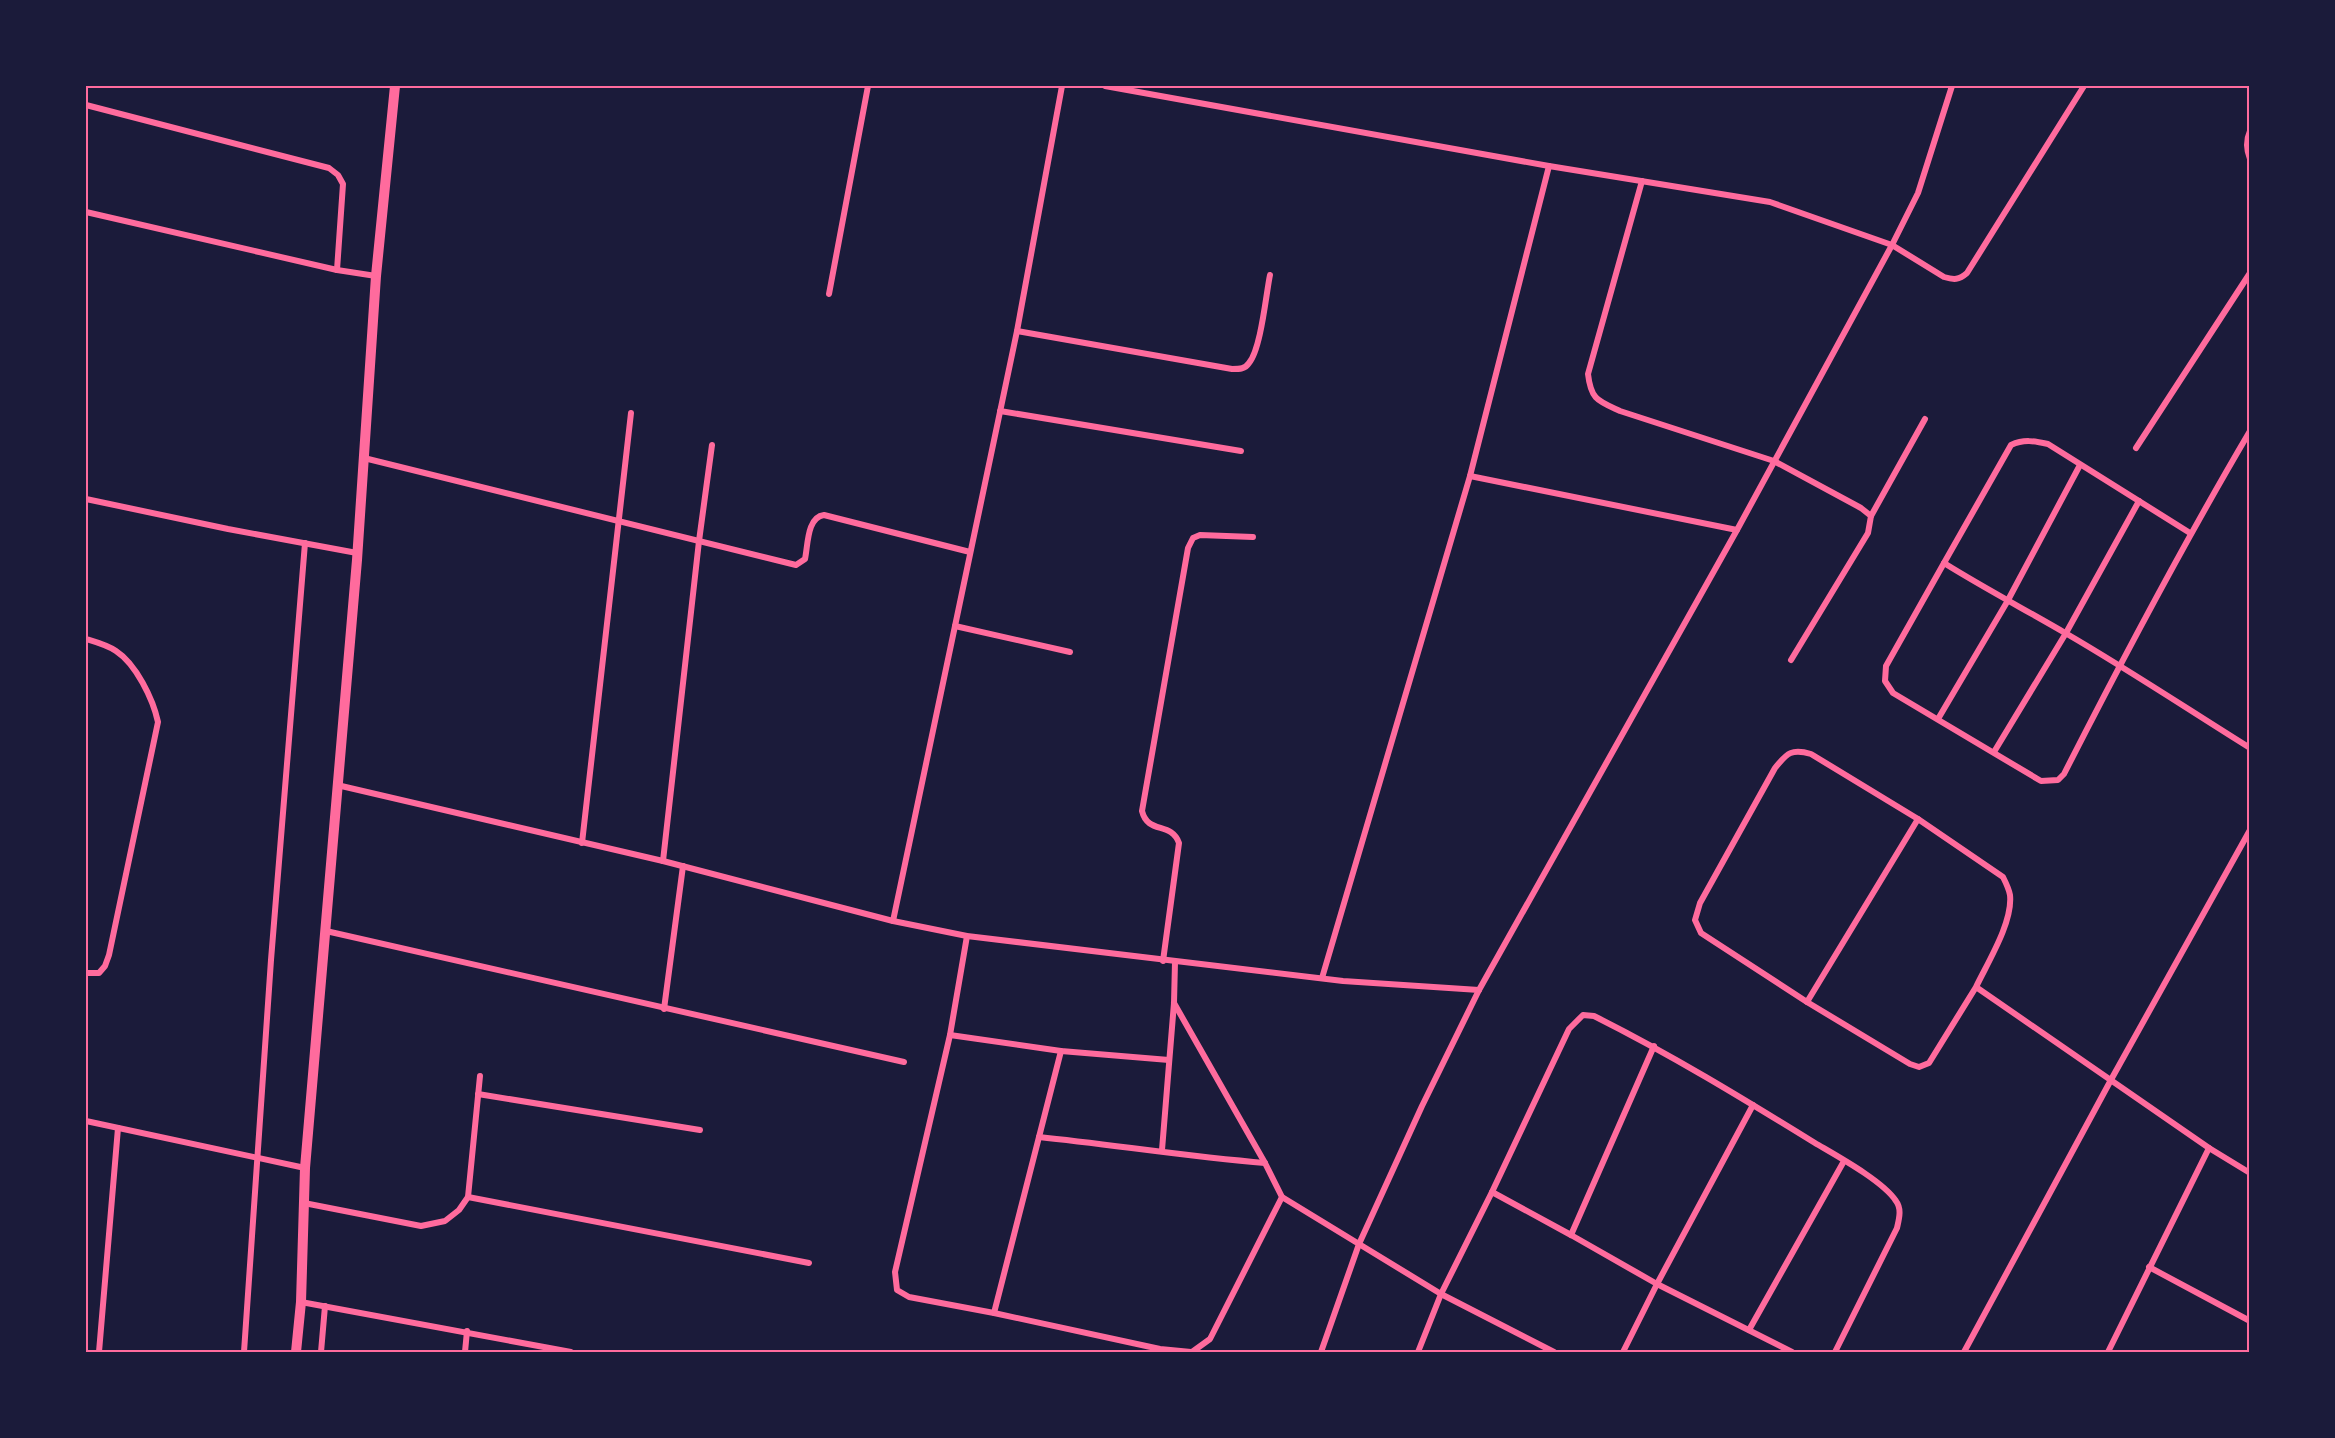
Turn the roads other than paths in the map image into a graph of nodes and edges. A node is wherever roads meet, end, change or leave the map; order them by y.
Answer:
1 (395, 86) edge
2 (868, 86) edge
3 (1062, 86) edge
4 (1105, 86) edge
5 (1952, 86) edge
6 (2084, 86) edge
7 (86, 105) edge
8 (2250, 131) edge
9 (2250, 159) edge
10 (1549, 166) junction
11 (1642, 181) junction
12 (86, 212) edge
13 (1892, 245) junction
14 (337, 270) junction
15 (2250, 273) edge
16 (1270, 274) dead end
17 (376, 276) junction
18 (829, 294) dead end
19 (1017, 332) junction
20 (1000, 411) junction
21 (631, 413) dead end
22 (1925, 419) dead end
23 (2250, 430) edge
24 (712, 444) dead end
25 (2136, 448) dead end
26 (1241, 452) dead end
27 (364, 458) junction
28 (1774, 460) junction
29 (2080, 465) junction
30 (1470, 476) junction
31 (86, 499) edge
32 (2139, 501) junction
33 (1871, 516) junction
34 (620, 521) junction
35 (1737, 530) junction
36 (2190, 533) junction
37 (1253, 537) dead end
38 (699, 541) junction
39 (305, 543) junction
40 (970, 552) junction
41 (357, 553) junction
42 (1944, 563) junction
43 (2007, 602) junction
44 (955, 626) junction
45 (2066, 633) junction
46 (86, 639) edge
47 (1070, 652) dead end
48 (1791, 660) dead end
49 (2119, 666) junction
50 (1938, 719) junction
51 (2250, 748) edge
52 (1994, 752) junction
53 (336, 785) junction
54 (1918, 819) junction
55 (2250, 830) edge
56 (582, 843) junction
57 (663, 861) junction
58 (683, 867) junction
59 (893, 921) junction
60 (326, 931) junction
61 (967, 936) junction
62 (1163, 961) junction
63 (1175, 962) junction
64 (86, 974) edge
65 (1323, 978) junction
66 (1976, 987) junction
67 (1479, 990) junction
68 (1807, 1002) junction
69 (1174, 1003) junction
70 (664, 1010) junction
71 (950, 1035) junction
72 (1654, 1046) junction
73 (1061, 1051) junction
74 (1169, 1060) junction
75 (904, 1062) dead end
76 (480, 1076) dead end
77 (2112, 1078) junction
78 (478, 1094) junction
79 (1753, 1105) junction
80 (86, 1121) edge
81 (118, 1128) junction
82 (700, 1130) dead end
83 (1039, 1137) junction
84 (2210, 1148) junction
85 (1162, 1150) junction
86 (256, 1158) junction
87 (1844, 1161) junction
88 (1265, 1163) junction
89 (305, 1168) junction
90 (2250, 1173) edge
91 (1492, 1192) junction
92 (468, 1197) junction
93 (1282, 1197) junction
94 (304, 1203) junction
95 (1572, 1235) junction
96 (1359, 1244) junction
97 (810, 1263) dead end
98 (2149, 1267) junction
99 (1657, 1284) junction
100 (1441, 1294) junction
101 (301, 1302) junction
102 (325, 1306) junction
103 (994, 1313) junction
104 (2250, 1321) edge
105 (1749, 1330) junction
106 (467, 1332) junction
107 (99, 1353) edge
108 (244, 1353) edge
109 (296, 1353) edge
110 (321, 1353) edge
111 (465, 1353) edge
112 (571, 1353) edge
113 (1191, 1353) edge
114 (1321, 1353) edge
115 (1418, 1353) edge
116 (1554, 1353) edge
117 (1623, 1353) edge
118 (1792, 1353) edge
119 (1835, 1353) edge
120 (1964, 1353) edge
121 (2108, 1353) edge

1 - 17 street
2 - 18 street
3 - 19 street
4 - 10 street
5 - 13 street
6 - 13 street
7 - 14 street
8 - 9 street
10 - 11 street
10 - 30 street
11 - 13 street
11 - 28 street
12 - 14 street
13 - 28 street
14 - 17 street
15 - 25 street
16 - 19 street
17 - 27 street
19 - 20 street
20 - 26 street
20 - 40 street
21 - 34 street
22 - 33 street
23 - 36 street
24 - 38 street
27 - 34 street
27 - 41 street
28 - 33 street
28 - 35 street
29 - 32 street
29 - 42 street
29 - 43 street
30 - 35 street
30 - 65 street
31 - 39 street
32 - 36 street
32 - 45 street
33 - 48 street
34 - 38 street
34 - 56 street
35 - 67 street
36 - 49 street
37 - 62 street
38 - 40 street
38 - 57 street
39 - 41 street
39 - 86 street
40 - 44 street
41 - 53 street
42 - 43 street
42 - 50 street
43 - 45 street
43 - 50 street
44 - 47 street
44 - 59 street
45 - 49 street
45 - 52 street
46 - 64 street
49 - 51 street
49 - 52 street
50 - 52 street
53 - 56 street
53 - 60 street
54 - 66 street
54 - 68 street
54 - 68 street
55 - 77 street
56 - 57 street
57 - 58 street
58 - 59 street
58 - 70 street
59 - 61 street
60 - 70 street
60 - 89 street
61 - 62 street
61 - 71 street
62 - 63 street
63 - 65 street
63 - 69 street
65 - 67 street
66 - 68 street
66 - 77 street
67 - 96 street
69 - 74 street
69 - 88 street
70 - 75 street
71 - 73 street
71 - 103 street
72 - 79 street
72 - 91 street
72 - 95 street
73 - 74 street
73 - 83 street
74 - 85 street
76 - 78 street
77 - 84 street
77 - 120 street
78 - 82 street
78 - 92 street
79 - 87 street
79 - 99 street
80 - 81 street
81 - 86 street
81 - 107 street
83 - 85 street
83 - 103 street
84 - 90 street
84 - 98 street
85 - 88 street
86 - 89 street
86 - 108 street
87 - 105 street
87 - 119 street
88 - 93 street
89 - 94 street
91 - 95 street
91 - 100 street
92 - 94 street
92 - 97 street
93 - 96 street
93 - 113 street
94 - 101 street
95 - 99 street
96 - 100 street
96 - 114 street
98 - 104 street
98 - 121 street
99 - 105 street
99 - 117 street
100 - 115 street
100 - 116 street
101 - 102 street
101 - 109 street
102 - 106 street
102 - 110 street
103 - 113 street
105 - 118 street
106 - 111 street
106 - 112 street

